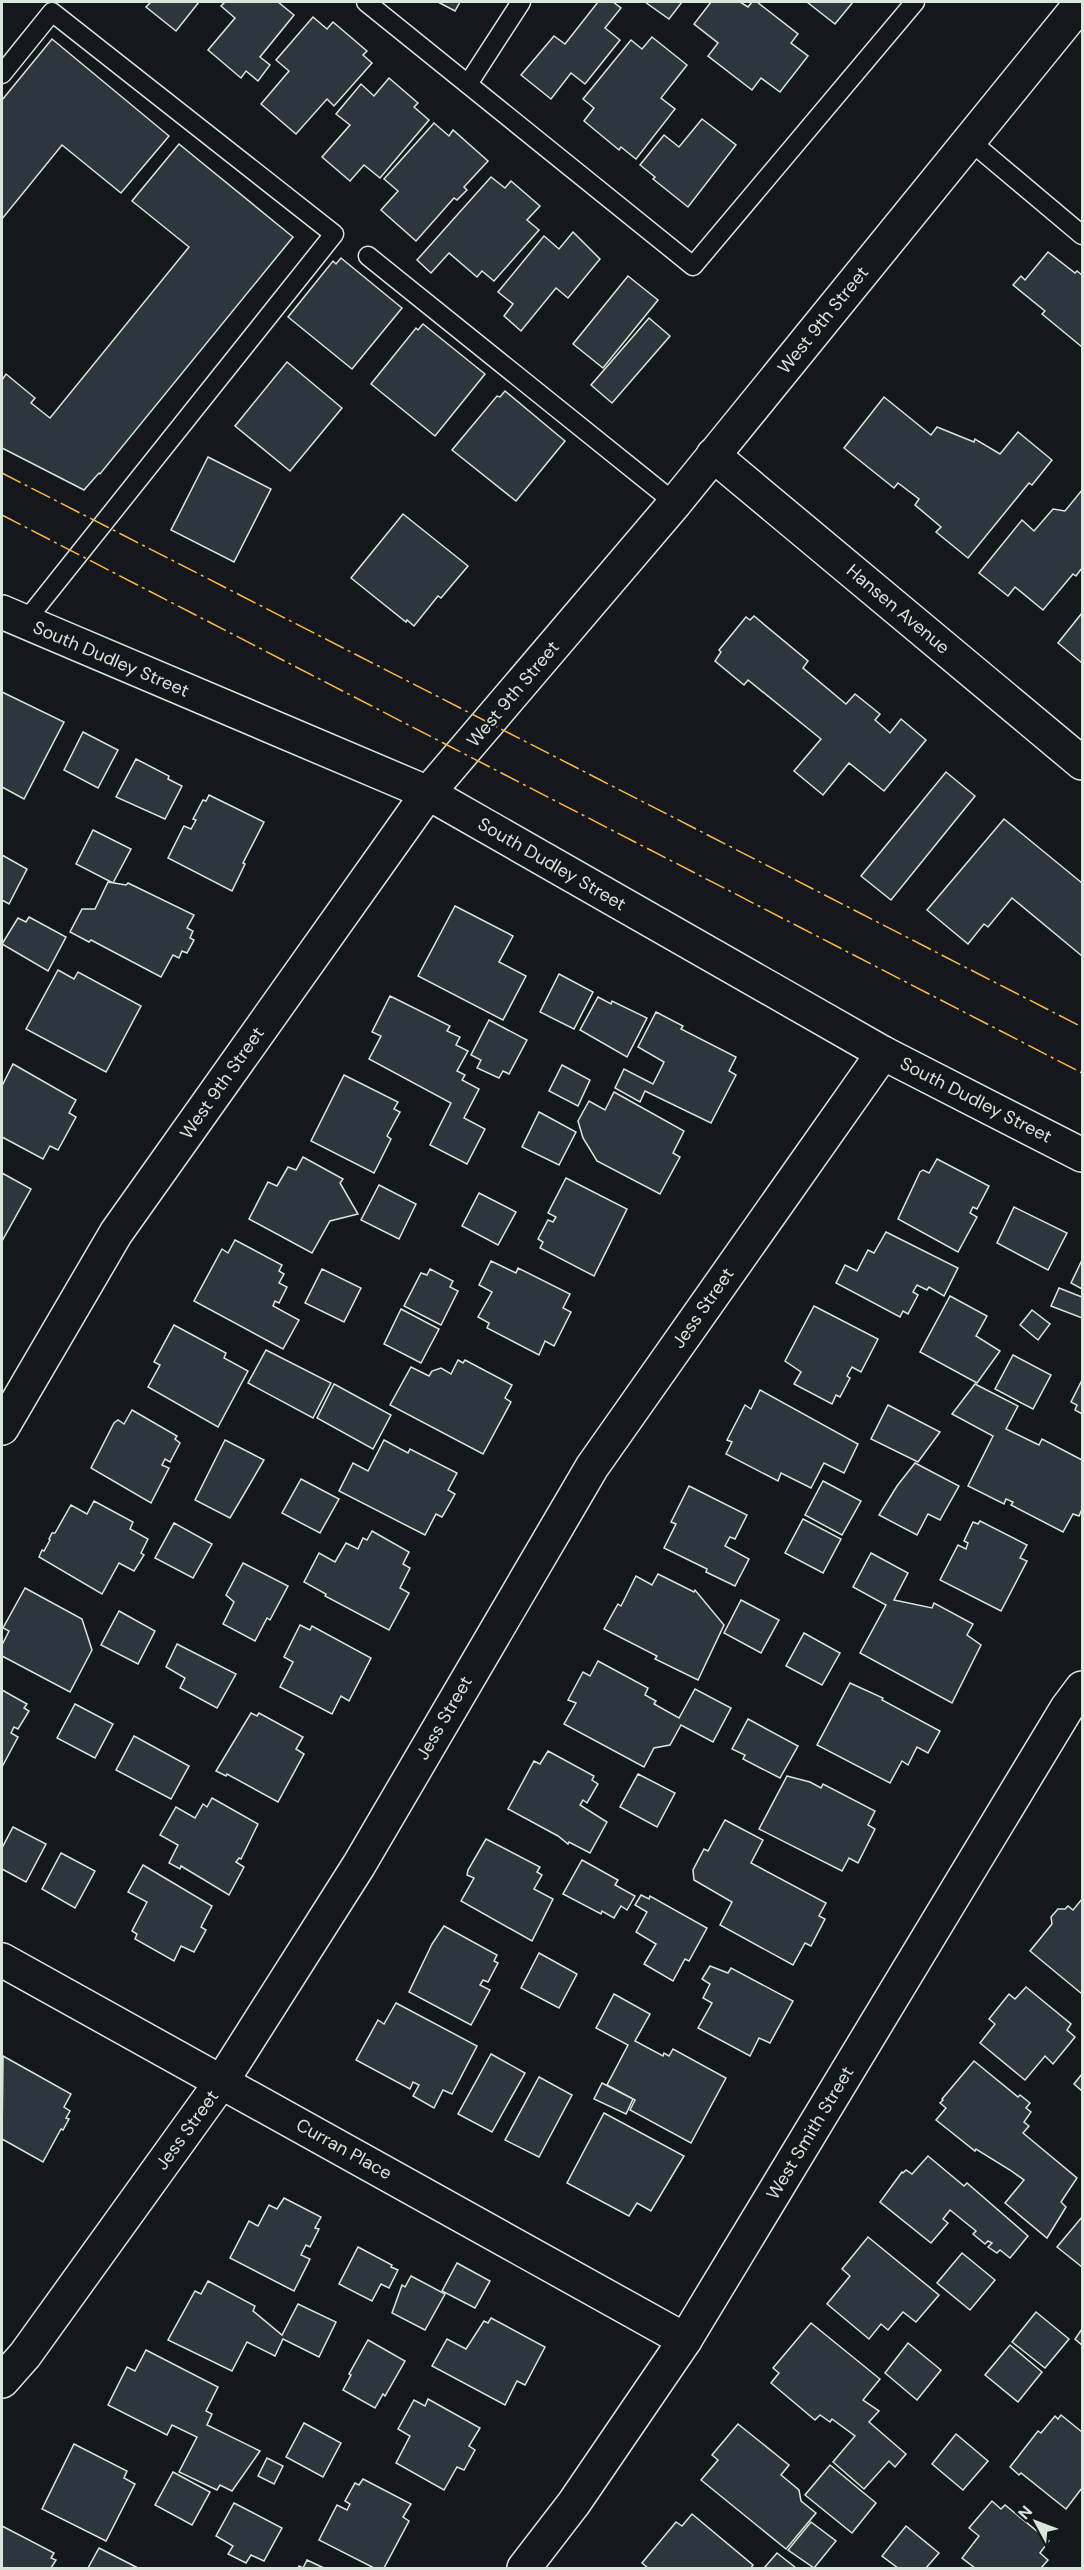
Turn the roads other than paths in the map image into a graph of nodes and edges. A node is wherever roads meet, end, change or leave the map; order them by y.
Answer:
1 (366, 2) edge
2 (521, 2) edge
3 (915, 2) edge
4 (1082, 2) edge
5 (2, 74) edge
6 (468, 84) junction
7 (969, 140) junction
8 (1083, 235) edge
9 (368, 256) dead end
10 (713, 455) junction
11 (675, 503) junction
12 (13, 617) edge
13 (1083, 763) edge
14 (428, 793) junction
15 (883, 1053) junction
16 (1083, 1155) edge
17 (2, 1428) edge
18 (1083, 1688) edge
19 (2, 1960) edge
20 (222, 2081) junction
21 (685, 2340) junction
22 (2, 2381) edge
23 (524, 2568) edge

1 - 6 lane
2 - 6 lane
3 - 6 lane
4 - 7 street, West 9th Street
5 - 12 lane
7 - 8 lane
7 - 10 street, West 9th Street
9 - 11 lane
10 - 11 street, West 9th Street
10 - 13 street, Hansen Avenue
11 - 14 street, West 9th Street
12 - 14 street, South Dudley Street
14 - 15 street, South Dudley Street
14 - 17 street, West 9th Street
15 - 16 street, South Dudley Street
15 - 20 street, Jess Street
18 - 21 street, West Smith Street
19 - 20 street, Curran Place
20 - 21 street, Curran Place
20 - 22 street, Jess Street
21 - 23 street, West Smith Street

